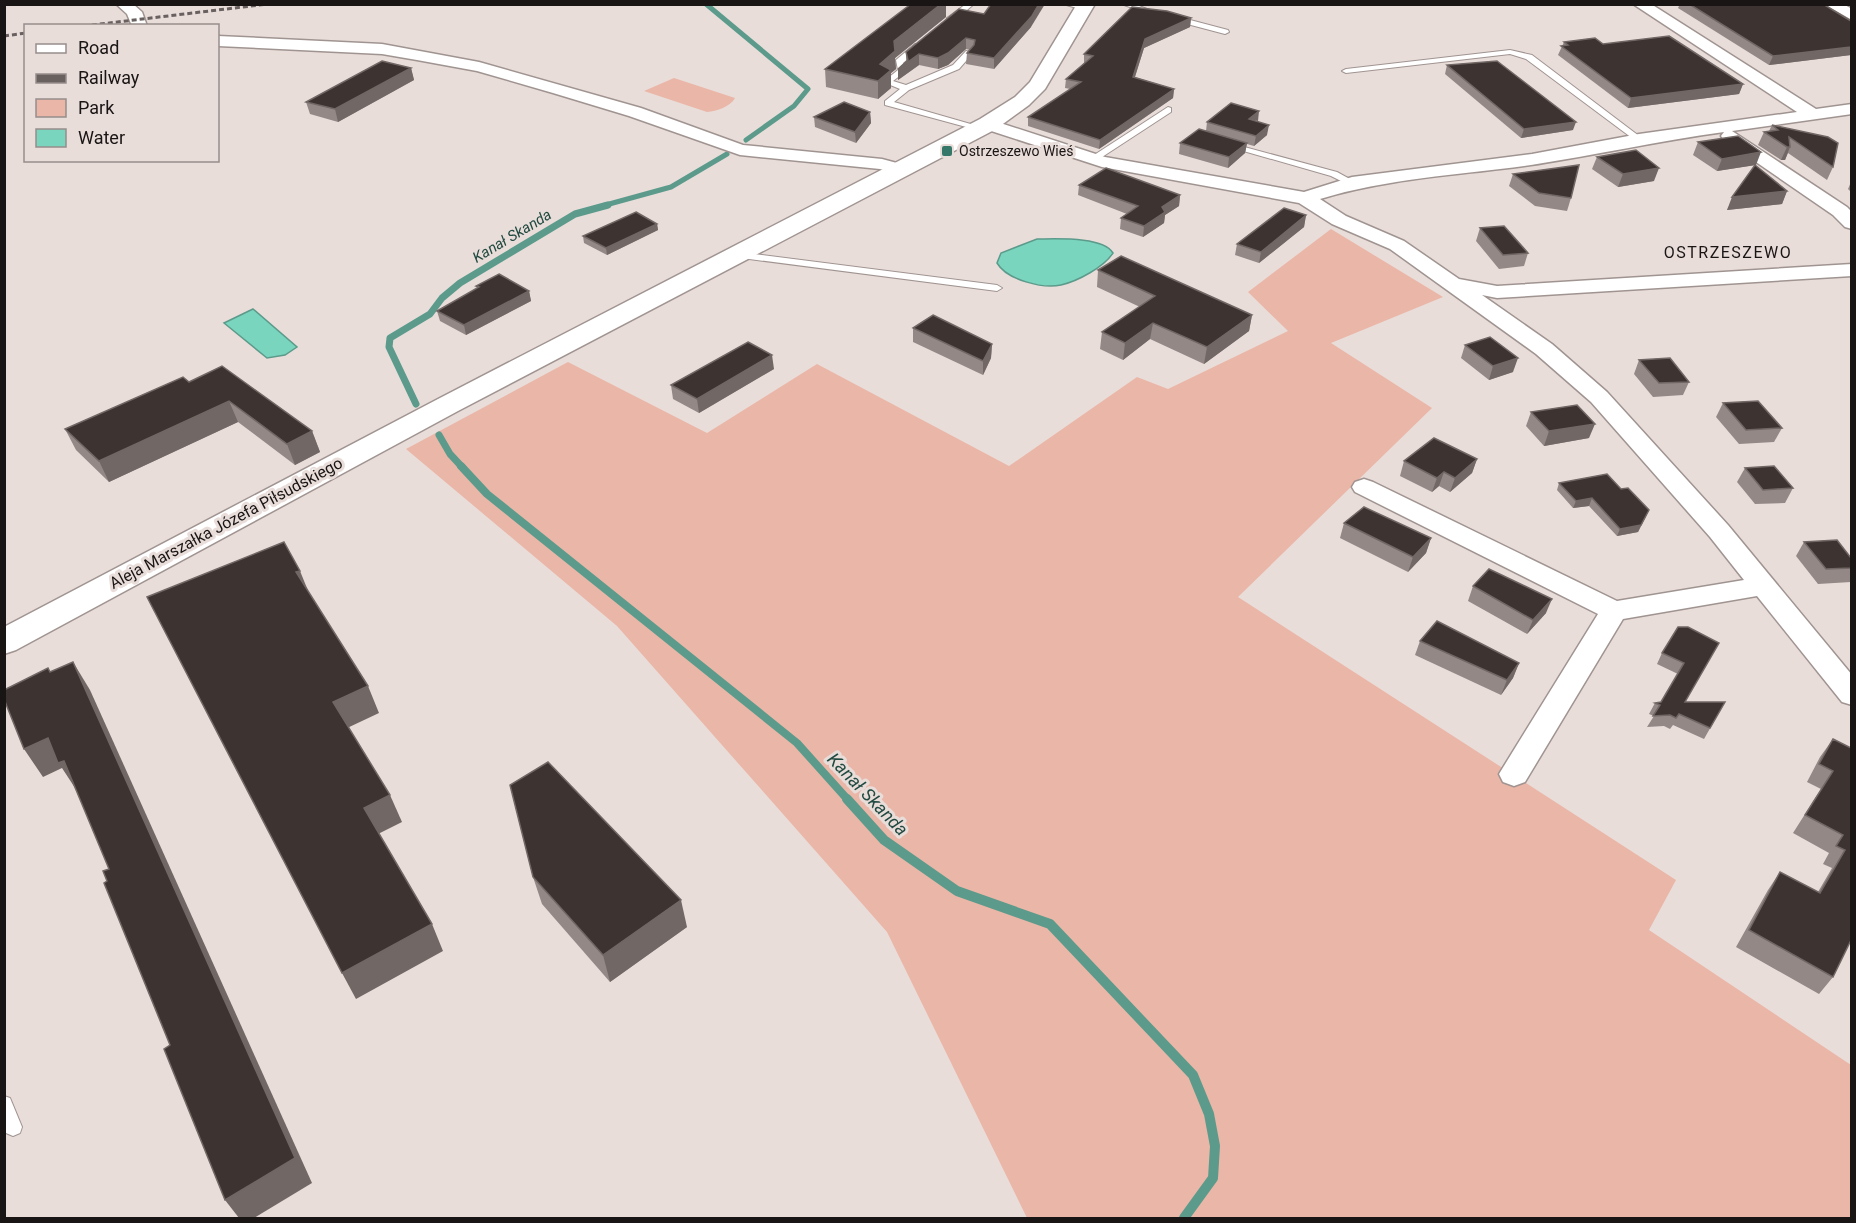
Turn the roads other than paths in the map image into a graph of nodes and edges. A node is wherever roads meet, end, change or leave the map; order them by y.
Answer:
1 (123, 4) edge
2 (971, 4) edge
3 (1124, 4) edge
4 (1640, 4) edge
5 (1831, 4) edge
6 (1079, 6) edge
7 (1157, 14) edge
8 (1851, 16) edge
9 (1168, 17) edge
10 (139, 24) edge
11 (942, 26) edge
12 (1225, 32) dead end
13 (925, 40) edge
14 (219, 41) edge
15 (969, 53) edge
16 (1346, 71) dead end
17 (906, 88) junction
18 (1851, 109) edge
19 (1168, 110) dead end
20 (1812, 114) junction
21 (983, 127) junction
22 (1717, 128) junction
23 (1639, 139) junction
24 (1223, 142) edge
25 (1093, 159) junction
26 (902, 170) junction
27 (1352, 183) junction
28 (1305, 198) junction
29 (1851, 223) edge
30 (738, 255) junction
31 (1851, 270) edge
32 (1454, 283) junction
33 (997, 288) dead end
34 (1364, 488) dead end
35 (1764, 586) junction
36 (1614, 611) junction
37 (4, 642) edge
38 (1851, 695) edge
39 (1514, 774) dead end
40 (4, 1104) edge
41 (13, 1127) dead end

1 - 10 street
2 - 11 lane
3 - 7 lane
4 - 20 street
5 - 8 street
6 - 21 street, Aleja Marszałka Józefa Piłsudskiego
9 - 12 lane
13 - 17 lane
14 - 26 street
15 - 17 lane
16 - 23 lane
17 - 21 lane
18 - 20 street
19 - 25 lane
20 - 22 street
21 - 25 street
21 - 26 street, Aleja Marszałka Józefa Piłsudskiego
22 - 23 street
22 - 29 street
23 - 27 street
24 - 27 lane
25 - 28 street
26 - 30 street, Aleja Marszałka Józefa Piłsudskiego
27 - 28 street
28 - 32 street
30 - 33 lane
30 - 37 street, Aleja Marszałka Józefa Piłsudskiego
31 - 32 street
32 - 35 street
34 - 36 street
35 - 36 street
35 - 38 street
36 - 39 street
40 - 41 lane

